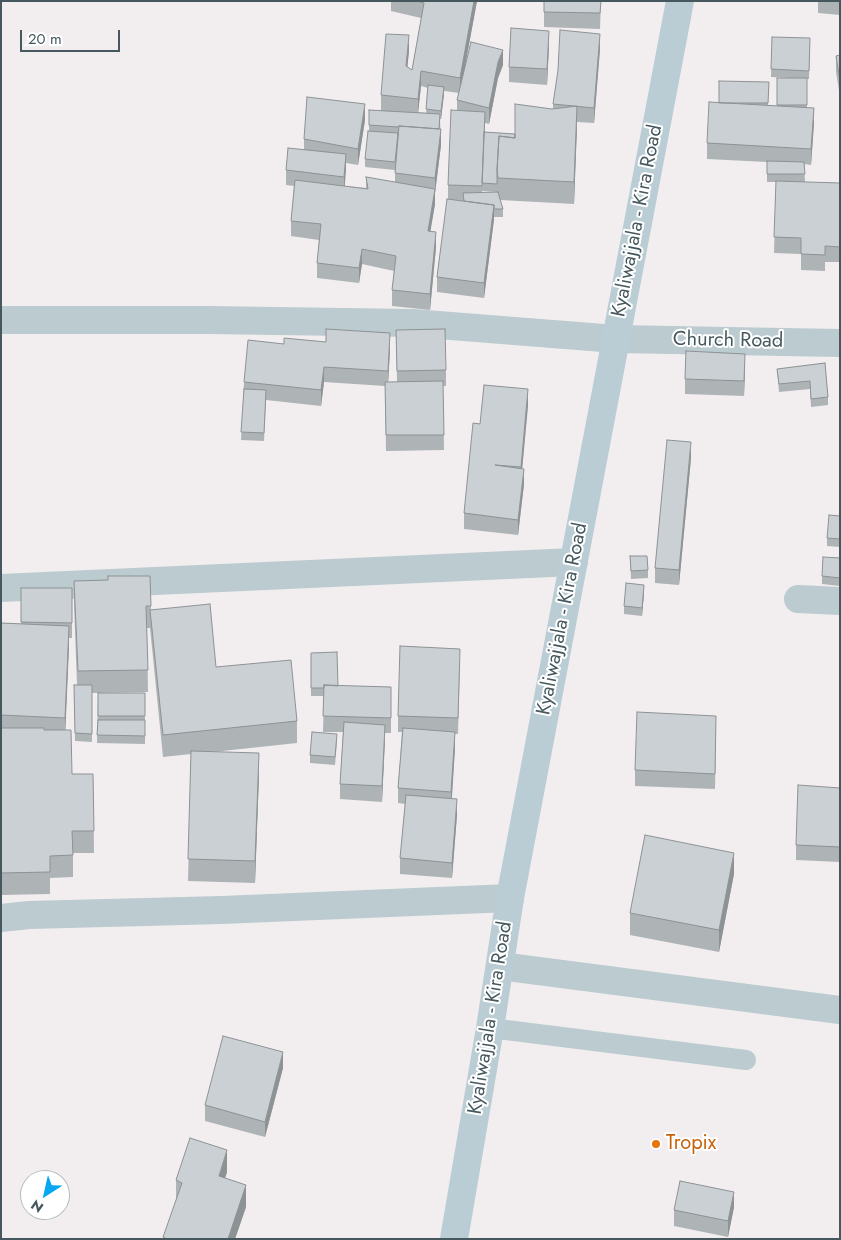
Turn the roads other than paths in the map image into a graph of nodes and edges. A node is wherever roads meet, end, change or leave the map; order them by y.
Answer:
1 (680, 1) edge
2 (1, 320) edge
3 (616, 339) junction
4 (840, 343) edge
5 (574, 562) junction
6 (1, 588) edge
7 (798, 599) dead end
8 (840, 601) edge
9 (510, 898) junction
10 (1, 918) edge
11 (500, 966) junction
12 (840, 1010) edge
13 (490, 1028) junction
14 (746, 1060) dead end
15 (454, 1239) edge

1 - 3 street, Kyaliwajjala - Kira Road
2 - 3 street, Church Road
3 - 4 street, Church Road
3 - 5 street, Kyaliwajjala - Kira Road
5 - 6 street
5 - 9 street, Kyaliwajjala - Kira Road
7 - 8 street
9 - 10 street
9 - 11 street, Kyaliwajjala - Kira Road
11 - 12 street
11 - 13 street, Kyaliwajjala - Kira Road
13 - 14 lane
13 - 15 street, Kyaliwajjala - Kira Road

